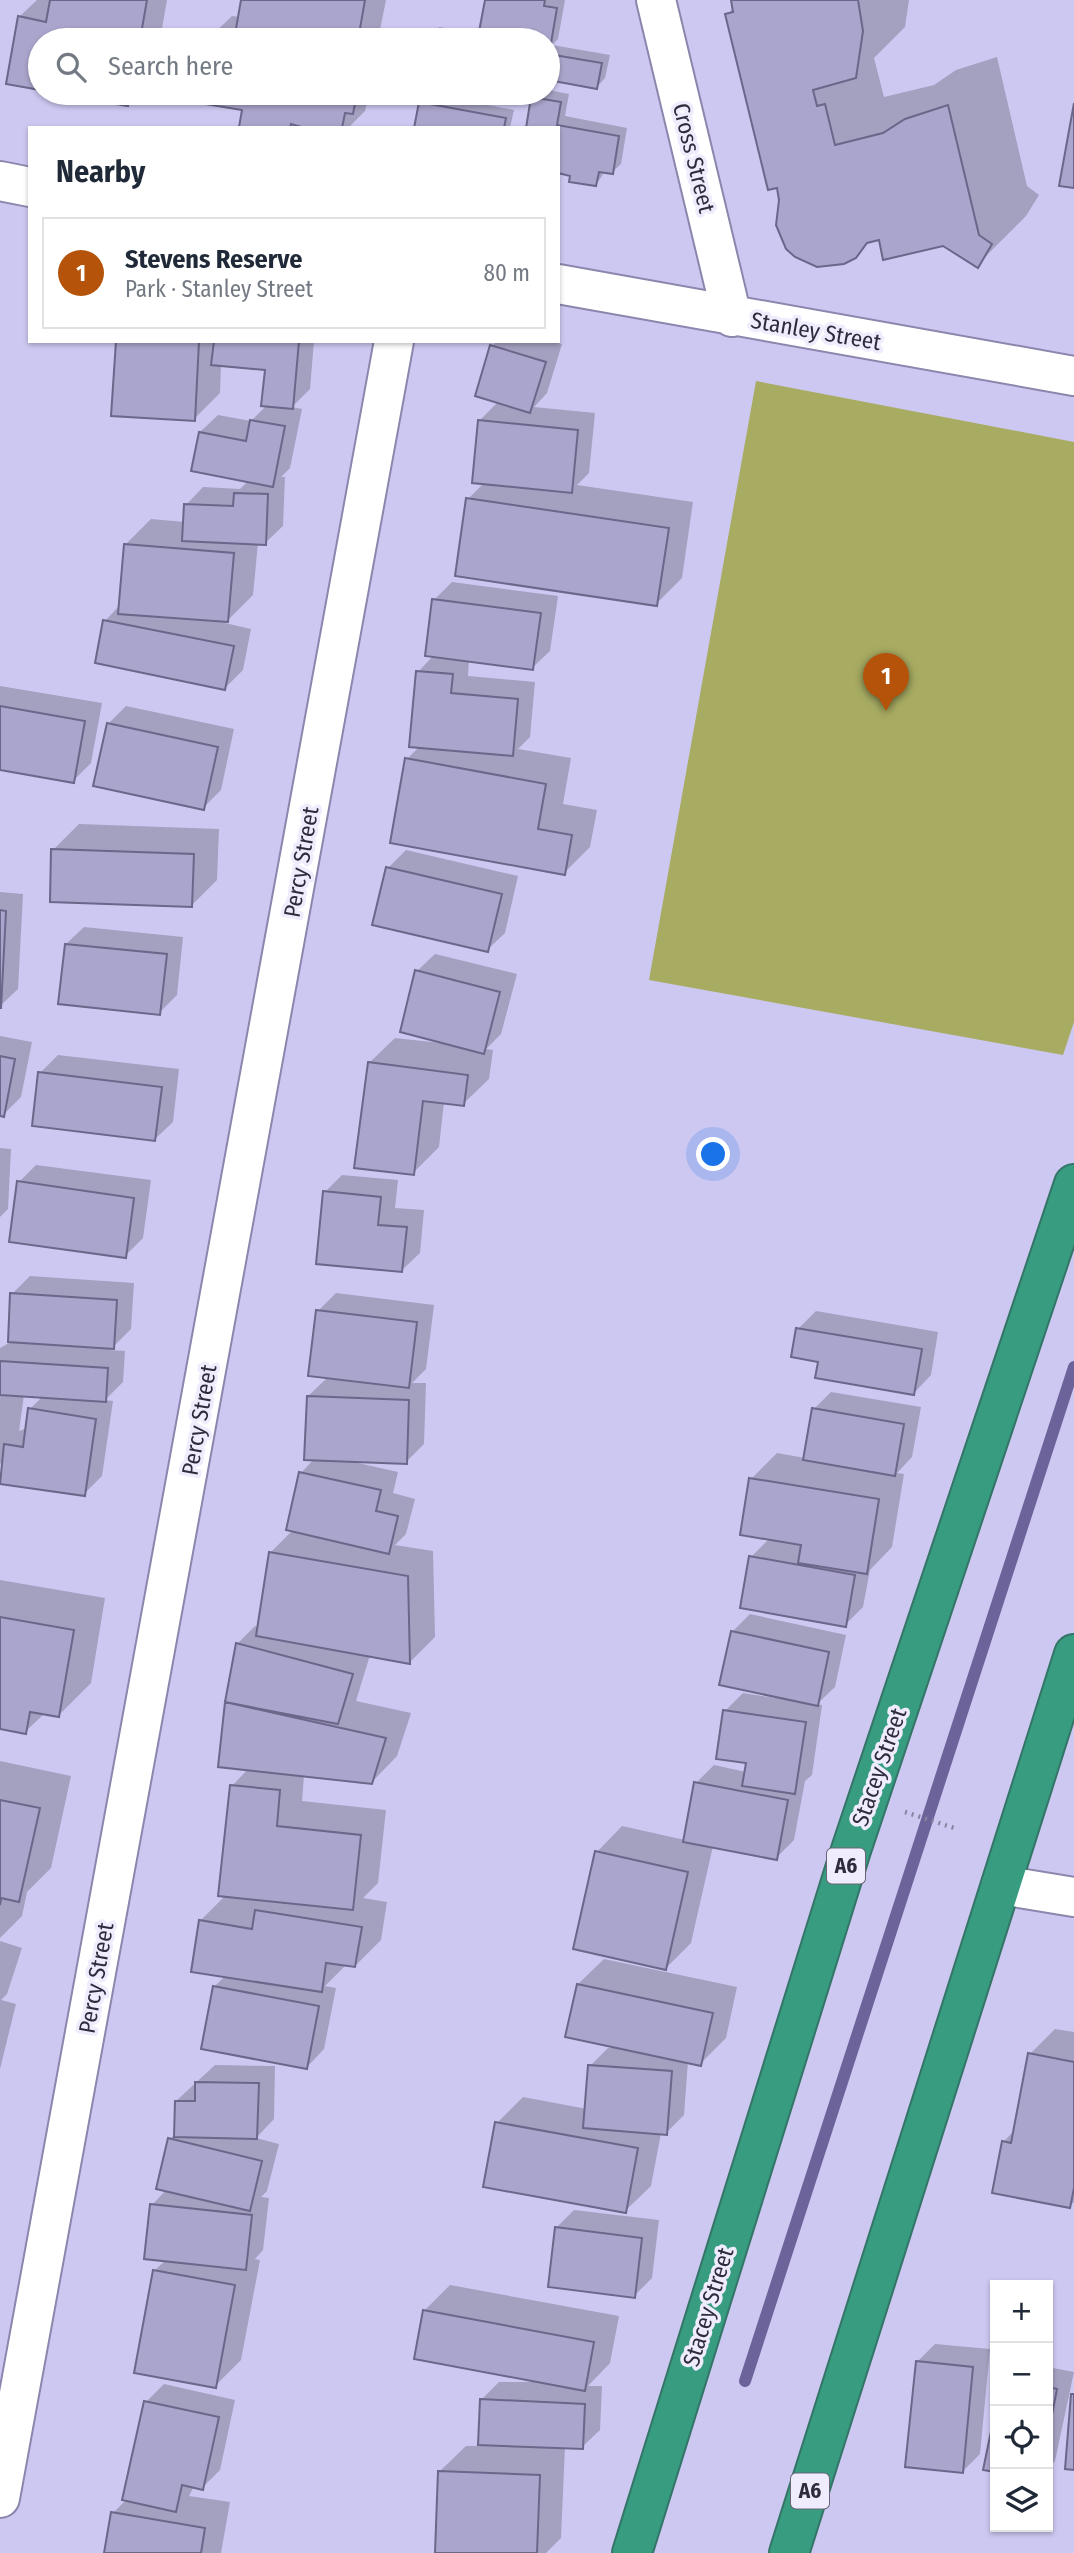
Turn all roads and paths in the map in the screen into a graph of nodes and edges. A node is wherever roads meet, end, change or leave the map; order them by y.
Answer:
1 (656, 0) edge
2 (0, 181) edge
3 (28, 187) edge
4 (560, 285) edge
5 (732, 317) junction
6 (394, 343) edge
7 (1074, 376) edge
8 (1074, 1184) edge
9 (1074, 1654) edge
10 (898, 1809) dead end
11 (954, 1828) dead end
12 (1001, 1885) junction
13 (1074, 1897) edge
14 (0, 2498) edge
15 (632, 2553) edge
16 (789, 2553) edge

1 - 5 street, Cross Street
2 - 3 street
4 - 5 street, Stanley Street
5 - 7 street, Stanley Street
6 - 14 street, Percy Street
8 - 15 highway, Stacey Street / A6
9 - 12 highway, A6
10 - 11 path
12 - 13 street
12 - 16 highway, A6

